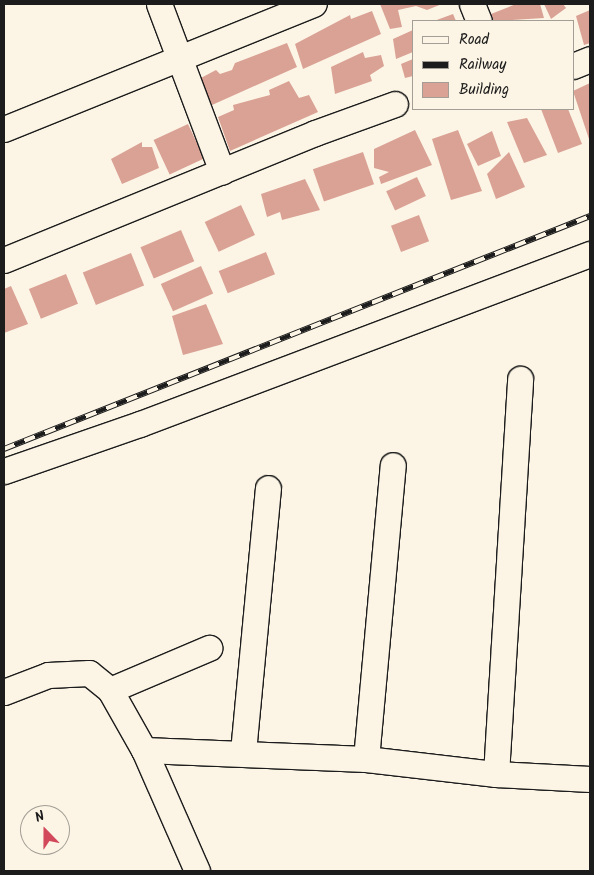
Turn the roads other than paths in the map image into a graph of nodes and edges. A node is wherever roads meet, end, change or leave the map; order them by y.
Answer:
1 (159, 4) edge
2 (314, 4) edge
3 (472, 4) edge
4 (479, 20) edge
5 (182, 59) junction
6 (590, 59) edge
7 (574, 66) edge
8 (395, 104) dead end
9 (4, 129) edge
10 (222, 172) junction
11 (590, 254) edge
12 (4, 260) edge
13 (520, 379) dead end
14 (393, 465) dead end
15 (4, 471) edge
16 (268, 488) dead end
17 (209, 648) dead end
18 (110, 690) junction
19 (4, 692) edge
20 (144, 750) junction
21 (243, 752) junction
22 (366, 759) junction
23 (496, 774) junction
24 (590, 778) edge
25 (197, 871) edge

1 - 5 street
2 - 5 street
3 - 4 street
5 - 9 street
5 - 10 street
6 - 7 street
8 - 10 street
10 - 12 street
11 - 15 street
13 - 23 street
14 - 22 street
16 - 21 street
17 - 18 street
18 - 19 street
18 - 20 street
20 - 21 street
20 - 25 street
21 - 22 street
22 - 23 street
23 - 24 street

